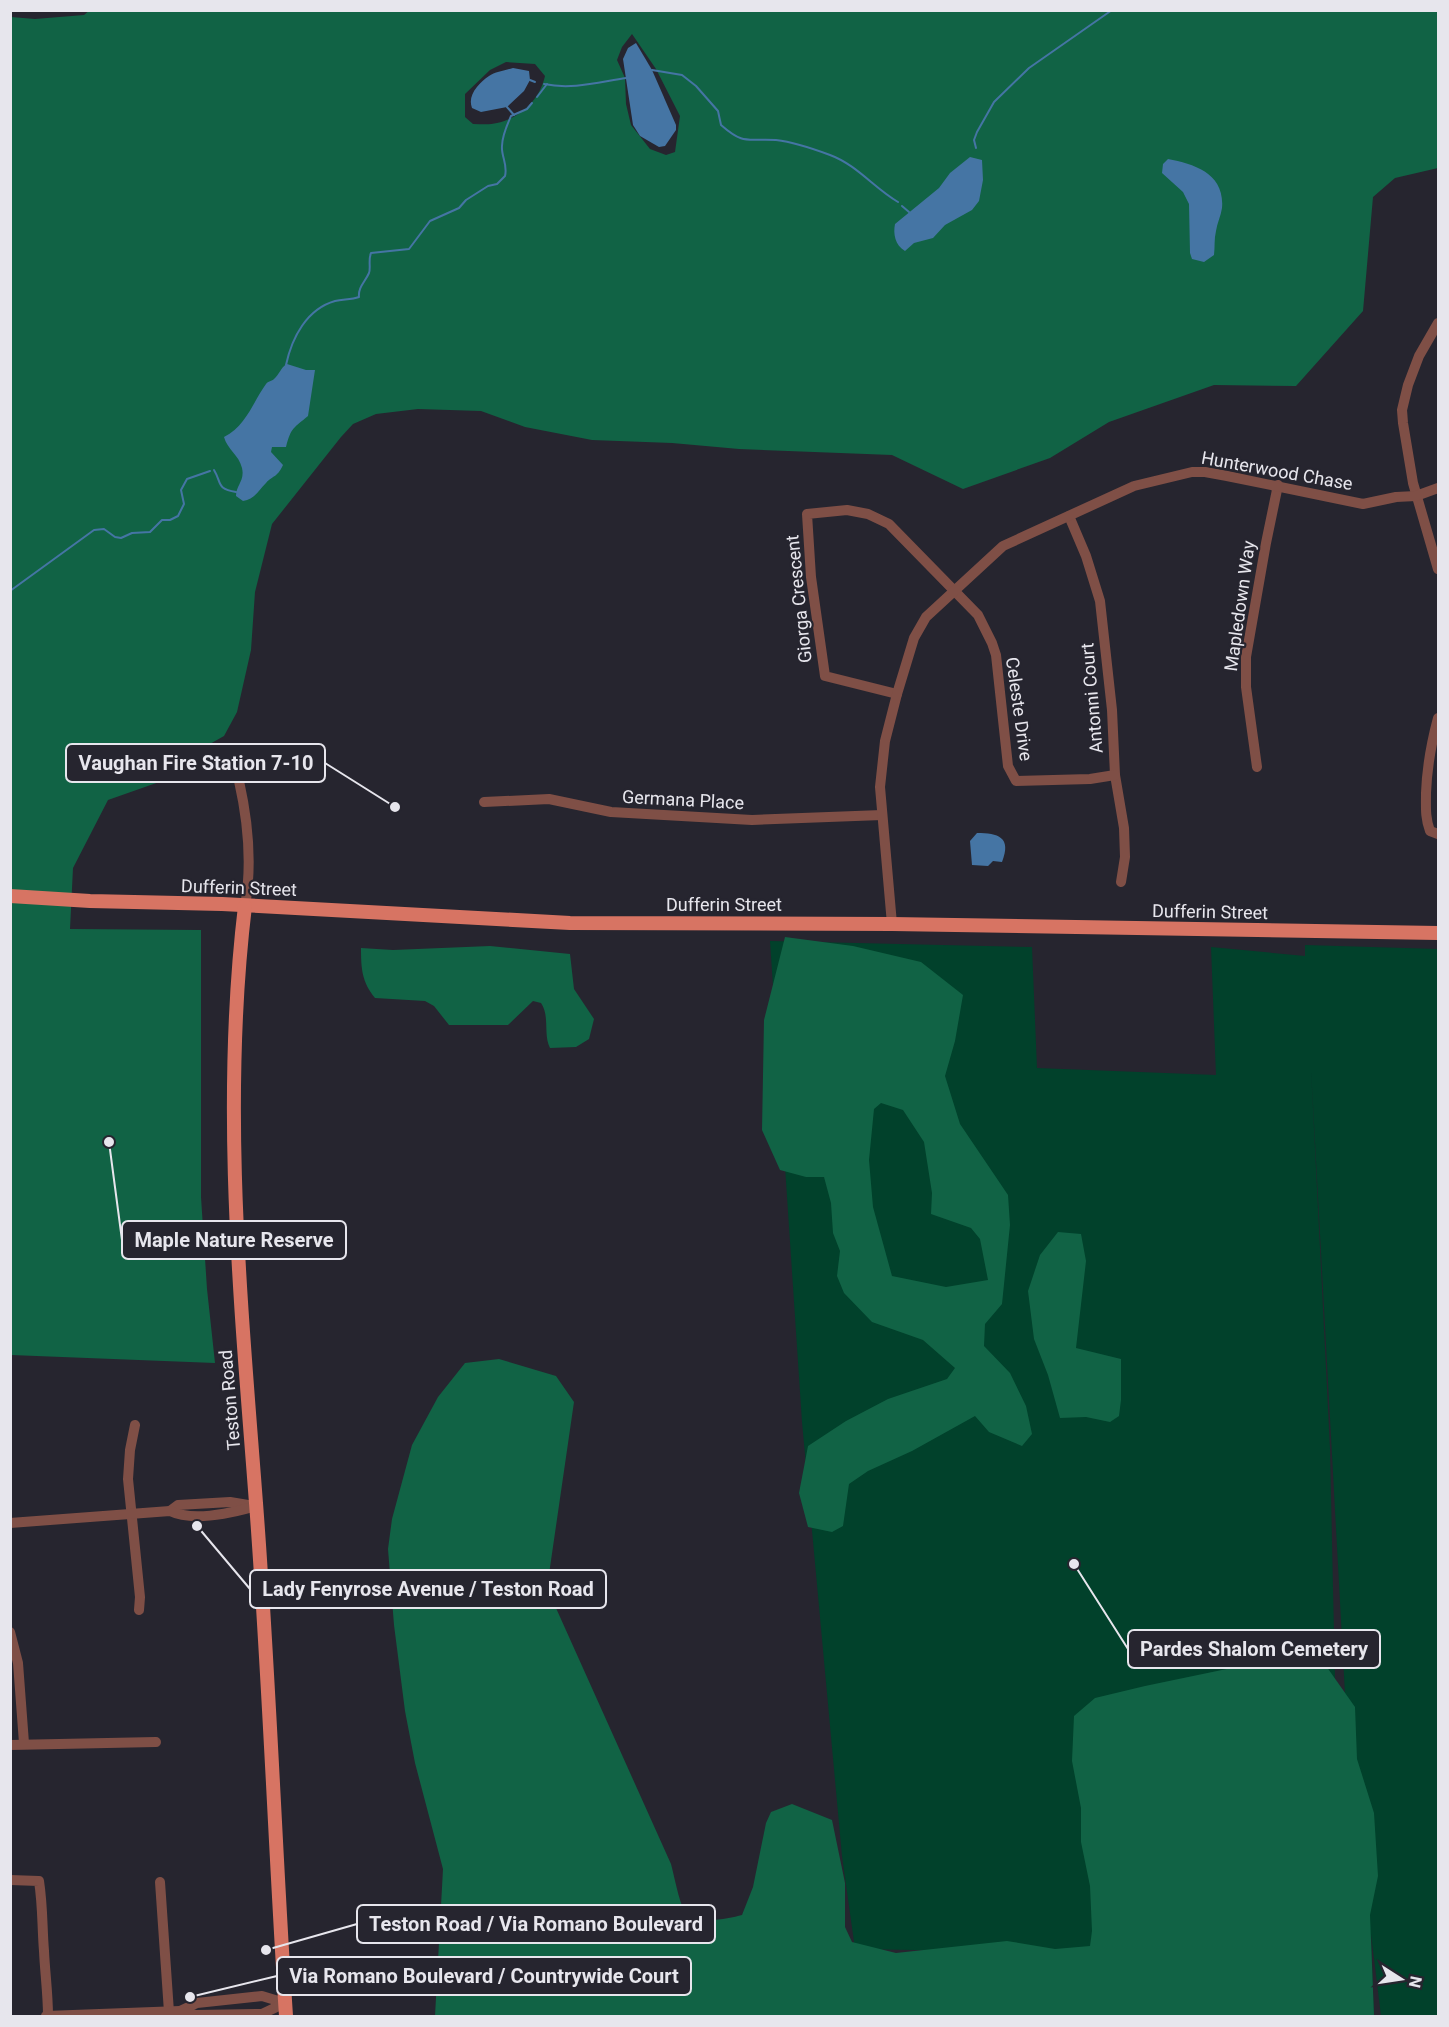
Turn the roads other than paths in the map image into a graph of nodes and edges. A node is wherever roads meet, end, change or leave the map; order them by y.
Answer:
1 (1438, 323) edge
2 (1278, 485) junction
3 (1438, 488) edge
4 (1416, 496) junction
5 (1069, 516) junction
6 (1438, 569) edge
7 (955, 591) junction
8 (897, 694) junction
9 (1438, 718) edge
10 (1257, 767) dead end
11 (1115, 776) junction
12 (239, 781) dead end
13 (484, 802) dead end
14 (882, 815) junction
15 (1438, 834) edge
16 (1121, 882) dead end
17 (10, 896) edge
18 (244, 906) junction
19 (892, 924) junction
20 (1438, 933) edge
21 (135, 1425) dead end
22 (256, 1506) junction
23 (132, 1514) junction
24 (10, 1523) edge
25 (139, 1610) dead end
26 (10, 1632) edge
27 (156, 1742) dead end
28 (24, 1743) junction
29 (10, 1744) edge
30 (10, 1880) edge
31 (160, 1882) dead end
32 (286, 2010) edge
33 (174, 2012) junction
34 (47, 2016) edge

1 - 4 street
2 - 4 street, Hunterwood Chase
2 - 5 street, Hunterwood Chase
2 - 10 street, Mapledown Way
3 - 4 street, Hunterwood Chase
4 - 6 street
5 - 7 street, Hunterwood Chase
5 - 11 street, Antonni Court
7 - 8 street, Hunterwood Chase
7 - 8 street, Giorga Crescent
7 - 11 street, Celeste Drive
8 - 14 street, Hunterwood Chase
9 - 15 street
11 - 16 street, Antonni Court
12 - 18 street, Teston Road
13 - 14 street, Germana Place
14 - 19 street, Hunterwood Chase
17 - 18 main road, Dufferin Street
18 - 19 main road, Dufferin Street
18 - 22 main road, Teston Road
19 - 20 main road, Dufferin Street
21 - 23 street
22 - 23 street
22 - 32 main road, Teston Road
23 - 24 street
23 - 25 street
26 - 28 street
27 - 28 street
28 - 29 street
30 - 34 street
31 - 33 street
32 - 33 street
32 - 33 street
33 - 34 street

